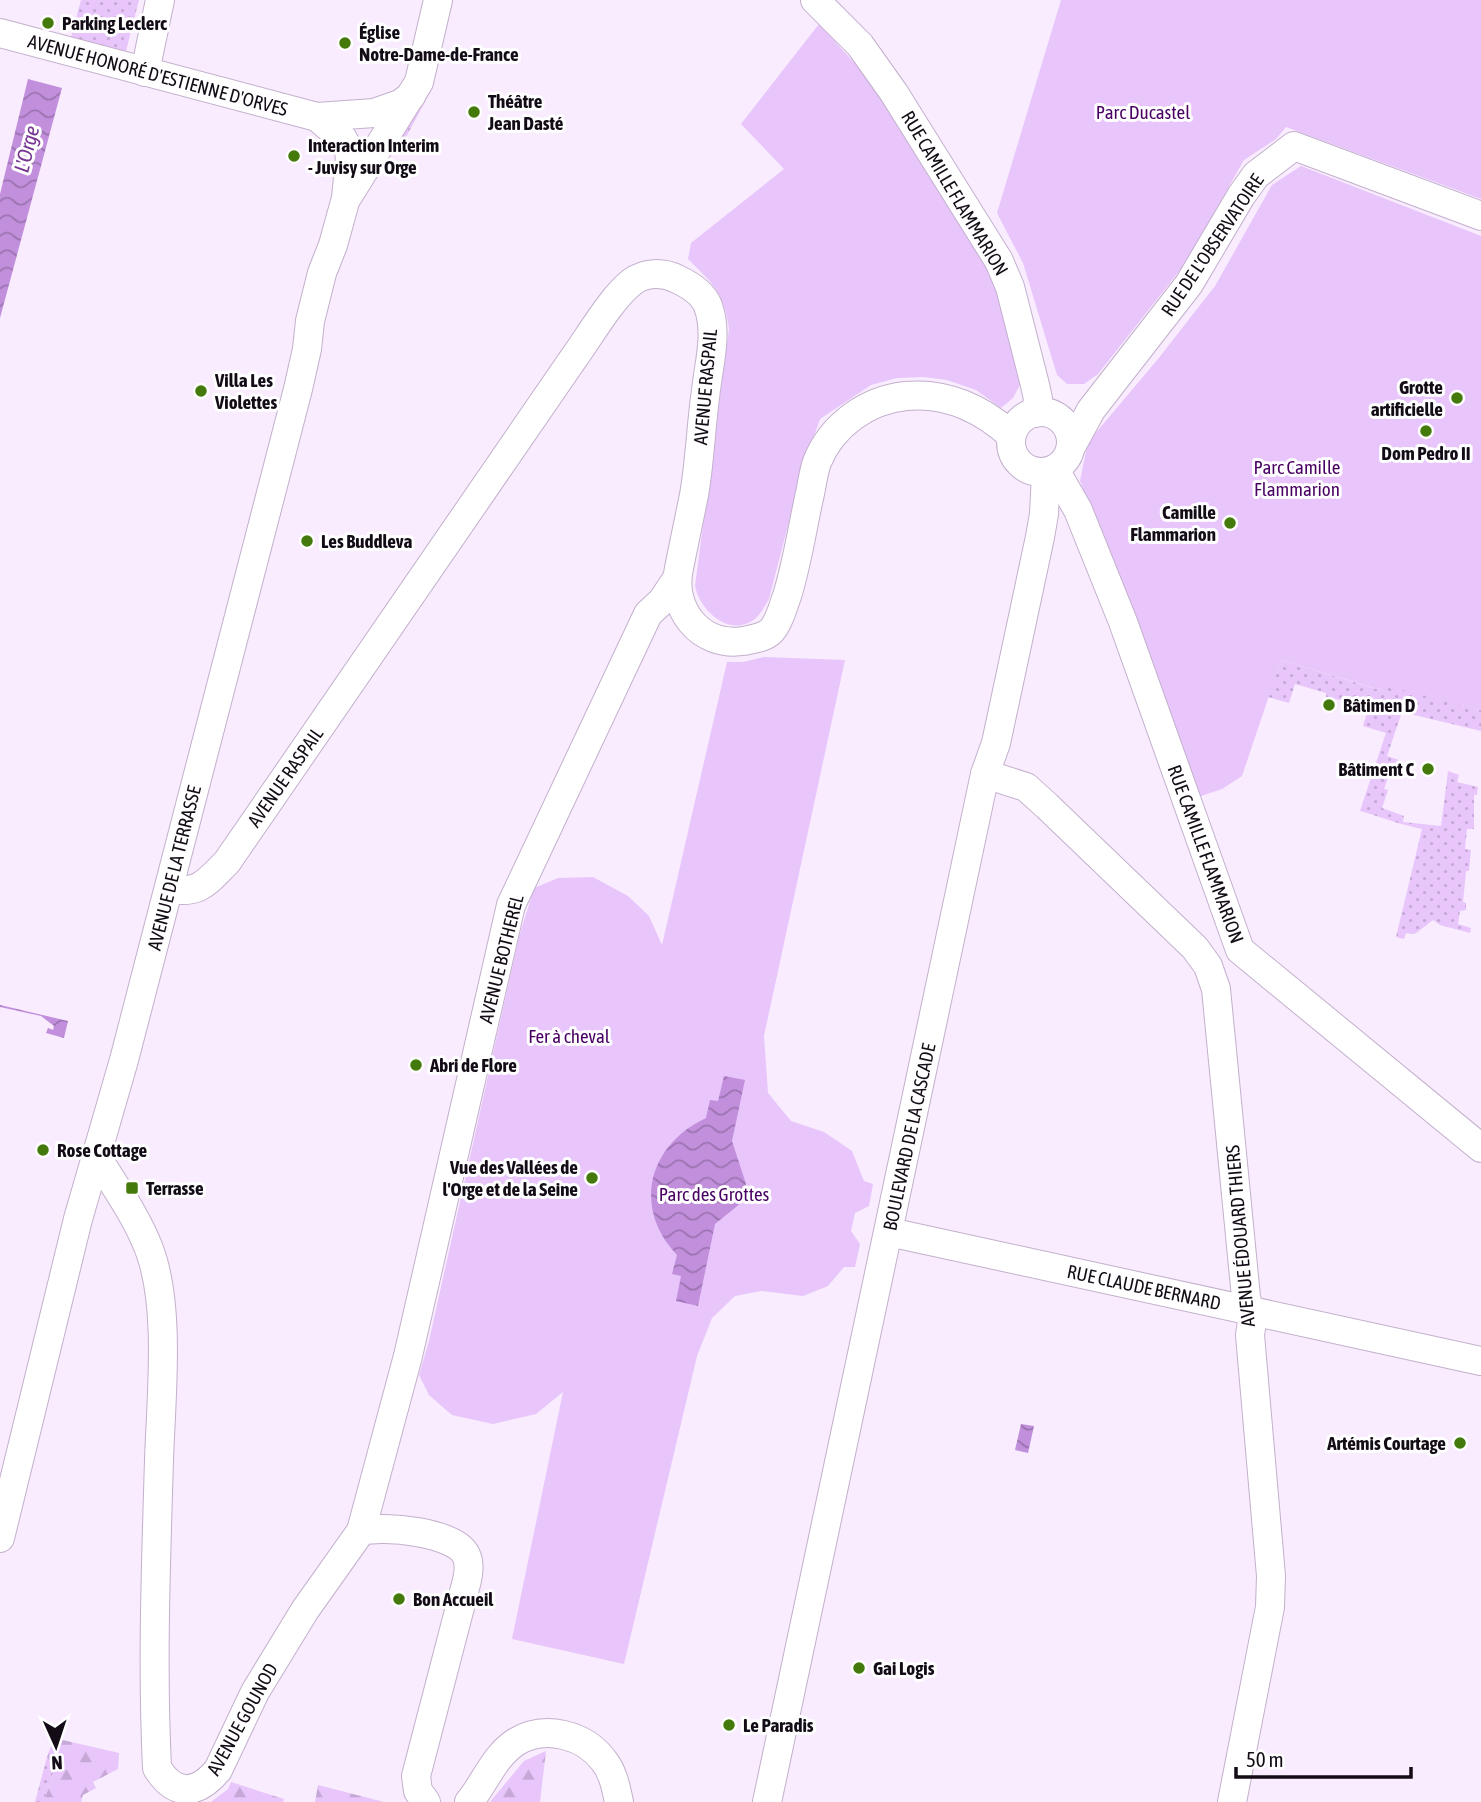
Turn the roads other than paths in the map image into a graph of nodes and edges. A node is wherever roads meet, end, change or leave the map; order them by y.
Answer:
1 (160, 0) edge
2 (438, 0) edge
3 (816, 0) edge
4 (0, 33) edge
5 (145, 72) junction
6 (411, 96) junction
7 (317, 117) junction
8 (346, 198) junction
9 (1481, 216) edge
10 (1035, 413) junction
11 (1012, 435) junction
12 (1072, 445) junction
13 (1050, 471) junction
14 (1078, 510) junction
15 (1042, 525) junction
16 (676, 580) junction
17 (985, 774) junction
18 (169, 889) junction
19 (1240, 950) junction
20 (1208, 966) junction
21 (1481, 1148) edge
22 (97, 1157) junction
23 (889, 1232) junction
24 (1249, 1310) junction
25 (1481, 1361) edge
26 (361, 1531) junction
27 (0, 1538) edge
28 (426, 1802) edge
29 (469, 1802) edge
30 (619, 1802) edge
31 (767, 1802) edge
32 (1232, 1802) edge

1 - 5 street
2 - 6 street, AVENUE DE LA TERRASSE
3 - 10 street, RUE CAMILLE FLAMMARION
4 - 5 street, AVENUE HONORÉ D'ESTIENNE D'ORVES
5 - 7 street, AVENUE HONORÉ D'ESTIENNE D'ORVES
6 - 7 street
6 - 8 street, AVENUE DE LA TERRASSE
7 - 8 street, AVENUE DE LA TERRASSE
8 - 18 street, AVENUE DE LA TERRASSE
9 - 12 street, RUE DE L'OBSERVATOIRE
10 - 11 street
10 - 12 street
11 - 13 street
11 - 16 street, AVENUE RASPAIL
12 - 13 street
13 - 14 street, RUE CAMILLE FLAMMARION
13 - 15 street, BOULEVARD DE LA CASCADE
14 - 15 street
14 - 19 street, RUE CAMILLE FLAMMARION
15 - 17 street, BOULEVARD DE LA CASCADE
16 - 18 street, AVENUE RASPAIL
16 - 26 street, AVENUE BOTHEREL
17 - 20 street, AVENUE ÉDOUARD THIERS
17 - 23 street, BOULEVARD DE LA CASCADE
18 - 22 street, AVENUE DE LA TERRASSE
19 - 20 street
19 - 21 street, RUE CAMILLE FLAMMARION
20 - 24 street, AVENUE ÉDOUARD THIERS
22 - 26 street, AVENUE GOUNOD
22 - 27 street, AVENUE DE LA TERRASSE
23 - 24 street, RUE CLAUDE BERNARD
23 - 31 street, BOULEVARD DE LA CASCADE
24 - 25 street, RUE CLAUDE BERNARD
24 - 32 street, AVENUE ÉDOUARD THIERS
26 - 28 street
29 - 30 street

